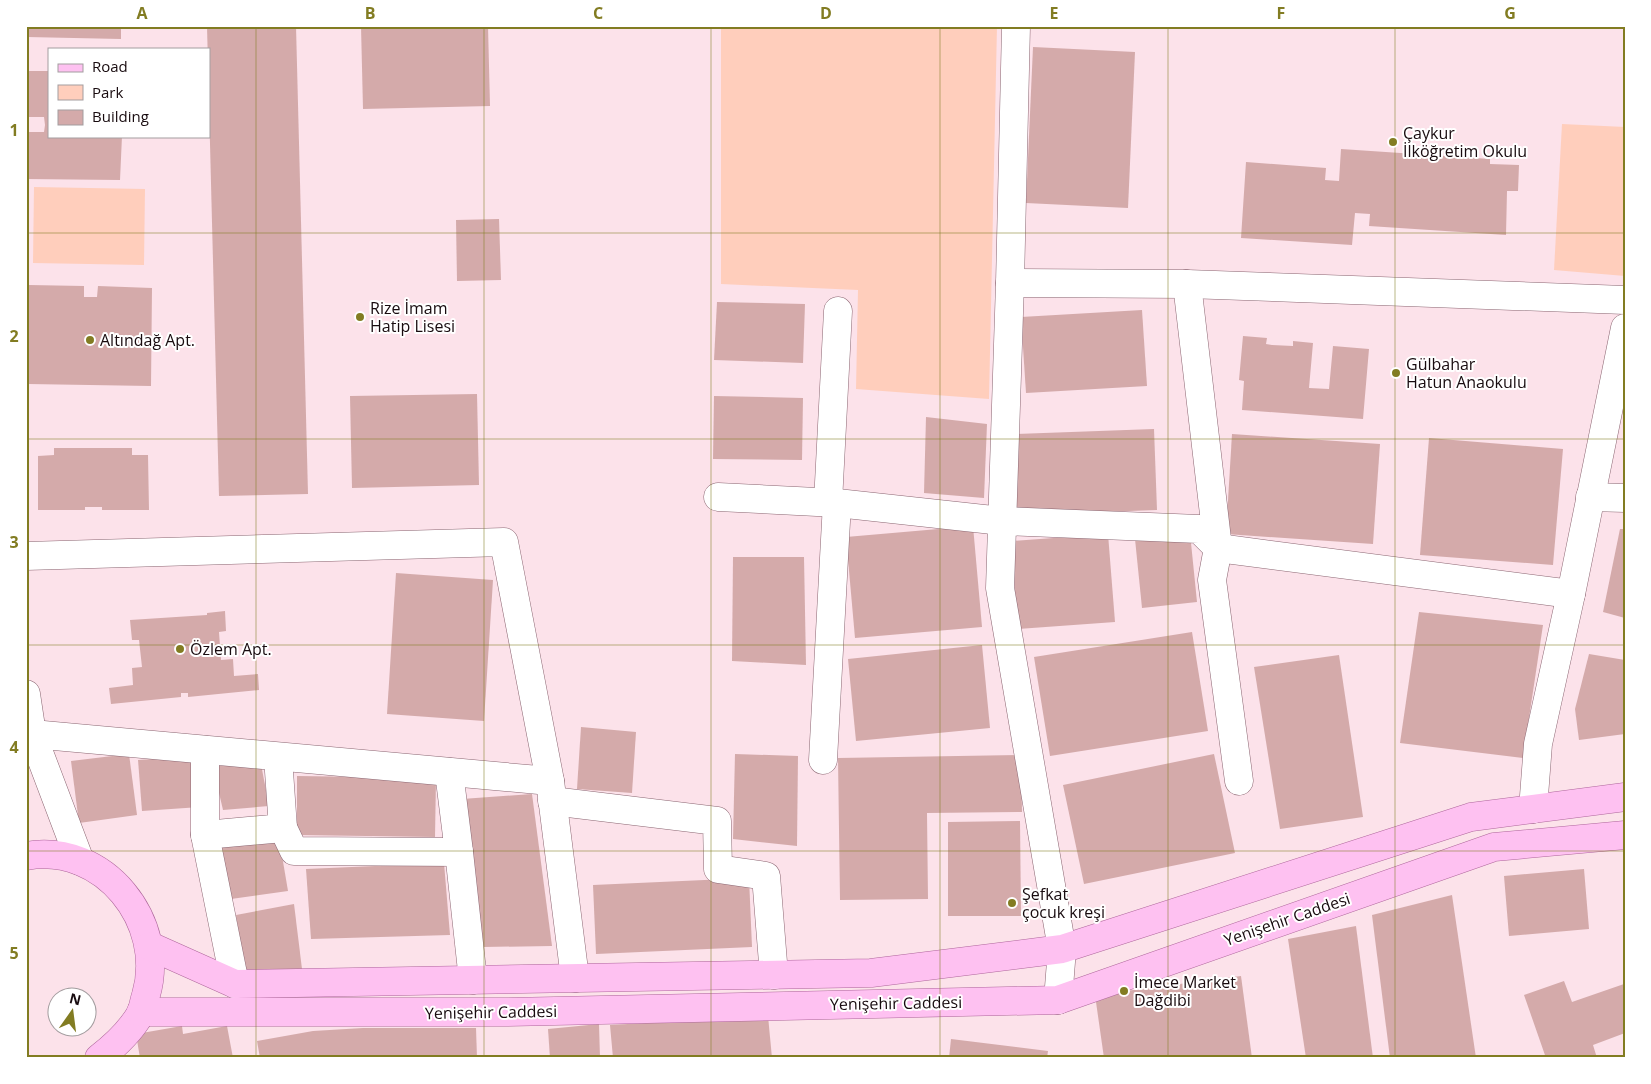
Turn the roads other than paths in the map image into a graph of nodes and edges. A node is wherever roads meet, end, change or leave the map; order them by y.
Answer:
1 (1016, 26) edge
2 (1010, 283) junction
3 (1187, 284) junction
4 (1625, 300) edge
5 (838, 311) dead end
6 (1625, 328) edge
7 (718, 497) dead end
8 (1590, 497) junction
9 (1625, 498) edge
10 (832, 502) junction
11 (1002, 521) junction
12 (1218, 548) junction
13 (26, 556) edge
14 (1571, 594) junction
15 (26, 694) edge
16 (32, 734) junction
17 (205, 750) junction
18 (278, 757) junction
19 (823, 760) dead end
20 (449, 772) junction
21 (1239, 781) dead end
22 (551, 791) junction
23 (1625, 797) edge
24 (1532, 809) junction
25 (283, 828) junction
26 (1625, 834) edge
27 (205, 835) junction
28 (459, 852) junction
29 (26, 856) edge
30 (80, 861) junction
31 (150, 946) junction
32 (1062, 949) junction
33 (774, 975) junction
34 (575, 978) junction
35 (473, 980) junction
36 (235, 984) junction
37 (1058, 1000) junction
38 (141, 1012) junction
39 (99, 1058) edge

1 - 2 street
2 - 3 street
2 - 11 street
3 - 4 street
3 - 12 street
5 - 10 street
6 - 8 street
7 - 10 street
8 - 9 street
8 - 14 street
10 - 11 street
10 - 19 street
11 - 12 street
11 - 32 street
12 - 14 street
12 - 21 street
13 - 22 street
14 - 24 street
15 - 16 street
16 - 17 street
16 - 30 street
17 - 18 street
17 - 27 street
18 - 20 street
18 - 25 street
20 - 22 street
20 - 28 street
22 - 33 street
22 - 34 street
23 - 24 main road, Yenişehir Caddesi
24 - 32 main road, Yenişehir Caddesi
25 - 27 street
25 - 28 street
26 - 37 main road, Yenişehir Caddesi
27 - 36 street
28 - 35 street
29 - 30 main road
30 - 31 main road
31 - 36 main road, Yenişehir Caddesi
31 - 38 main road
32 - 33 main road, Yenişehir Caddesi
32 - 37 street
33 - 34 main road, Yenişehir Caddesi
34 - 35 main road, Yenişehir Caddesi
35 - 36 main road, Yenişehir Caddesi
37 - 38 main road, Yenişehir Caddesi
38 - 39 main road

